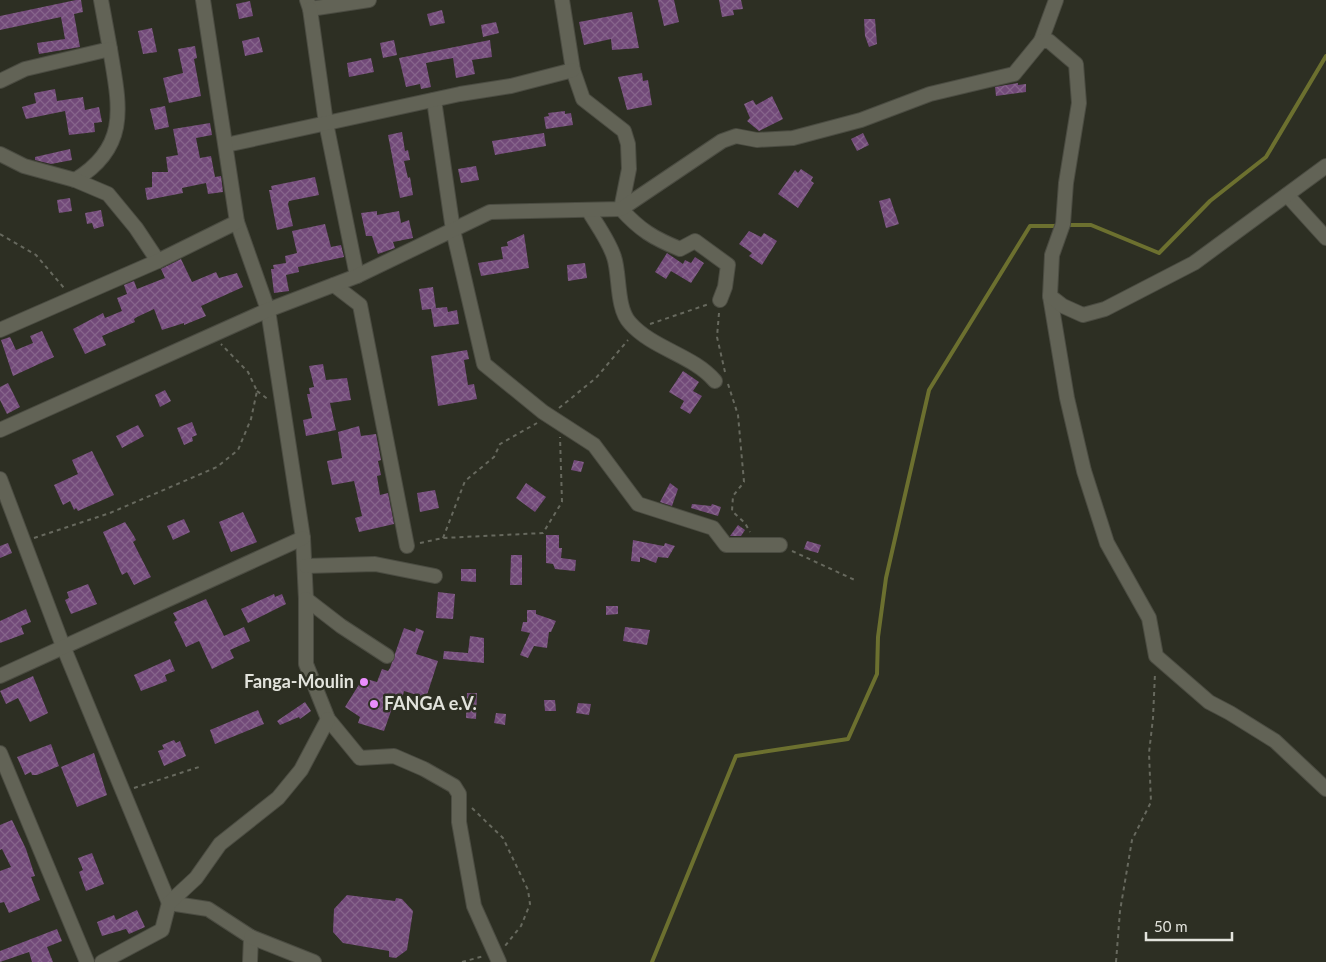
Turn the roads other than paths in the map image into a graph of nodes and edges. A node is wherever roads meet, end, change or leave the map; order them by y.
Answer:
1 (101, 0) edge
2 (203, 0) edge
3 (370, 0) edge
4 (562, 0) edge
5 (1056, 0) edge
6 (308, 5) edge
7 (1041, 41) junction
8 (110, 49) junction
9 (573, 70) junction
10 (0, 81) edge
11 (434, 100) junction
12 (326, 123) junction
13 (226, 146) junction
14 (0, 154) edge
15 (1326, 166) edge
16 (75, 180) junction
17 (1287, 195) junction
18 (621, 209) junction
19 (588, 210) junction
20 (237, 222) junction
21 (453, 230) junction
22 (1326, 238) edge
23 (158, 261) junction
24 (357, 276) junction
25 (334, 285) junction
26 (1050, 296) junction
27 (720, 300) road end
28 (268, 310) junction
29 (0, 330) edge
30 (715, 381) dead end
31 (0, 430) edge
32 (0, 479) edge
33 (303, 538) junction
34 (780, 545) road end
35 (407, 546) road end
36 (306, 566) junction
37 (435, 576) dead end
38 (306, 599) junction
39 (63, 646) junction
40 (387, 656) dead end
41 (0, 676) edge
42 (328, 719) junction
43 (0, 753) edge
44 (1326, 789) edge
45 (169, 903) junction
46 (251, 937) junction
47 (498, 958) edge
48 (87, 962) edge
49 (102, 962) edge
50 (250, 962) edge
51 (314, 962) edge

1 - 8 street
2 - 13 street
3 - 6 street
4 - 9 street
5 - 7 street
6 - 12 street
7 - 18 street
7 - 26 street
8 - 10 street
8 - 16 street
9 - 11 street
9 - 18 street
11 - 12 street
11 - 21 street
12 - 13 street
12 - 24 street
13 - 20 street
14 - 16 street
15 - 17 street
16 - 23 street
17 - 22 street
17 - 26 street
18 - 19 street
18 - 27 street
19 - 21 street
19 - 30 street
20 - 23 street
20 - 28 street
21 - 24 street
21 - 34 street
23 - 29 street
24 - 25 street
25 - 28 street
25 - 35 street
26 - 44 street
28 - 31 street
28 - 33 street
32 - 39 street
33 - 36 street
33 - 39 street
36 - 37 street
36 - 38 street
38 - 40 street
38 - 42 street
39 - 41 street
39 - 45 street
42 - 45 street
42 - 47 street
43 - 48 street
45 - 46 street
45 - 49 street
46 - 50 street
46 - 51 street

